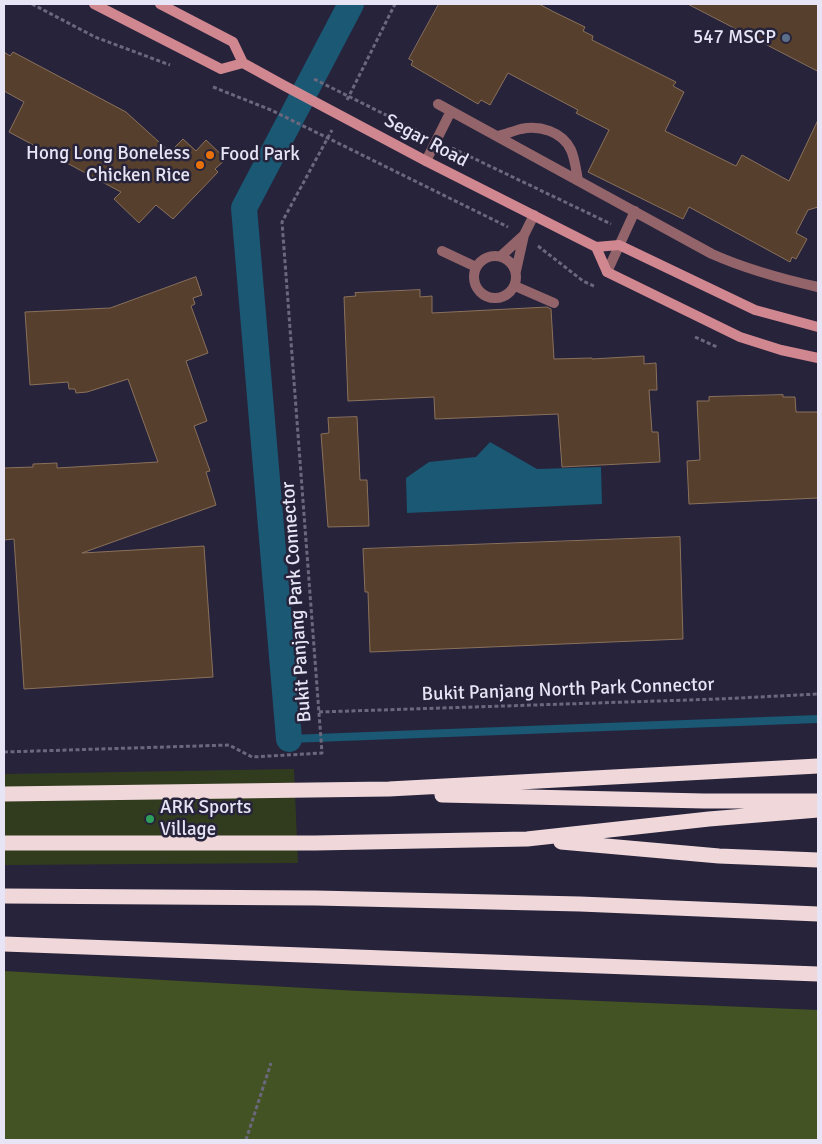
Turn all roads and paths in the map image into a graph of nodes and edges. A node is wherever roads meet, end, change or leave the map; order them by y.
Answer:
1 (32, 4) edge
2 (94, 4) edge
3 (160, 4) edge
4 (396, 4) edge
5 (243, 63) junction
6 (172, 66) dead end
7 (325, 84) dead end
8 (213, 87) dead end
9 (349, 96) junction
10 (438, 104) dead end
11 (452, 111) junction
12 (498, 136) junction
13 (327, 139) junction
14 (437, 140) junction
15 (426, 161) junction
16 (578, 180) junction
17 (635, 211) junction
18 (534, 215) junction
19 (625, 231) junction
20 (524, 235) junction
21 (619, 245) junction
22 (596, 247) junction
23 (442, 251) dead end
24 (501, 256) junction
25 (476, 267) junction
26 (516, 271) junction
27 (606, 272) junction
28 (583, 281) dead end
29 (515, 286) junction
30 (818, 287) edge
31 (554, 303) dead end
32 (818, 327) edge
33 (818, 358) edge
34 (818, 694) edge
35 (319, 712) junction
36 (4, 752) edge
37 (818, 766) edge
38 (389, 789) junction
39 (4, 794) edge
40 (818, 801) edge
41 (818, 810) edge
42 (527, 839) junction
43 (4, 843) edge
44 (818, 860) edge
45 (4, 896) edge
46 (818, 914) edge
47 (4, 944) edge
48 (818, 974) edge
49 (271, 1063) dead end
50 (246, 1140) edge

1 - 6 path
2 - 5 street
3 - 5 street
4 - 9 path
5 - 15 street, Segar Road
7 - 9 path
8 - 13 path
9 - 14 path
10 - 11 lane
11 - 12 lane
11 - 14 lane
12 - 16 lane
12 - 16 lane
13 - 20 path
13 - 35 path, Bukit Panjang Park Connector
14 - 15 lane
14 - 19 path
15 - 18 street, Segar Road
16 - 17 lane
17 - 19 lane
17 - 30 lane
18 - 20 lane
18 - 22 street, Segar Road
19 - 21 lane
20 - 24 lane
20 - 26 lane
20 - 28 path
21 - 22 street
21 - 27 lane
21 - 32 street
22 - 27 street
23 - 25 lane
24 - 25 lane
24 - 26 lane
25 - 29 lane
26 - 29 lane
27 - 33 street
29 - 31 lane
34 - 35 path, Bukit Panjang North Park Connector
35 - 36 path, Bukit Panjang Park Connector
37 - 38 highway
38 - 39 highway
38 - 40 highway
41 - 42 highway
42 - 43 highway
42 - 44 highway
45 - 46 highway
47 - 48 highway
49 - 50 path

